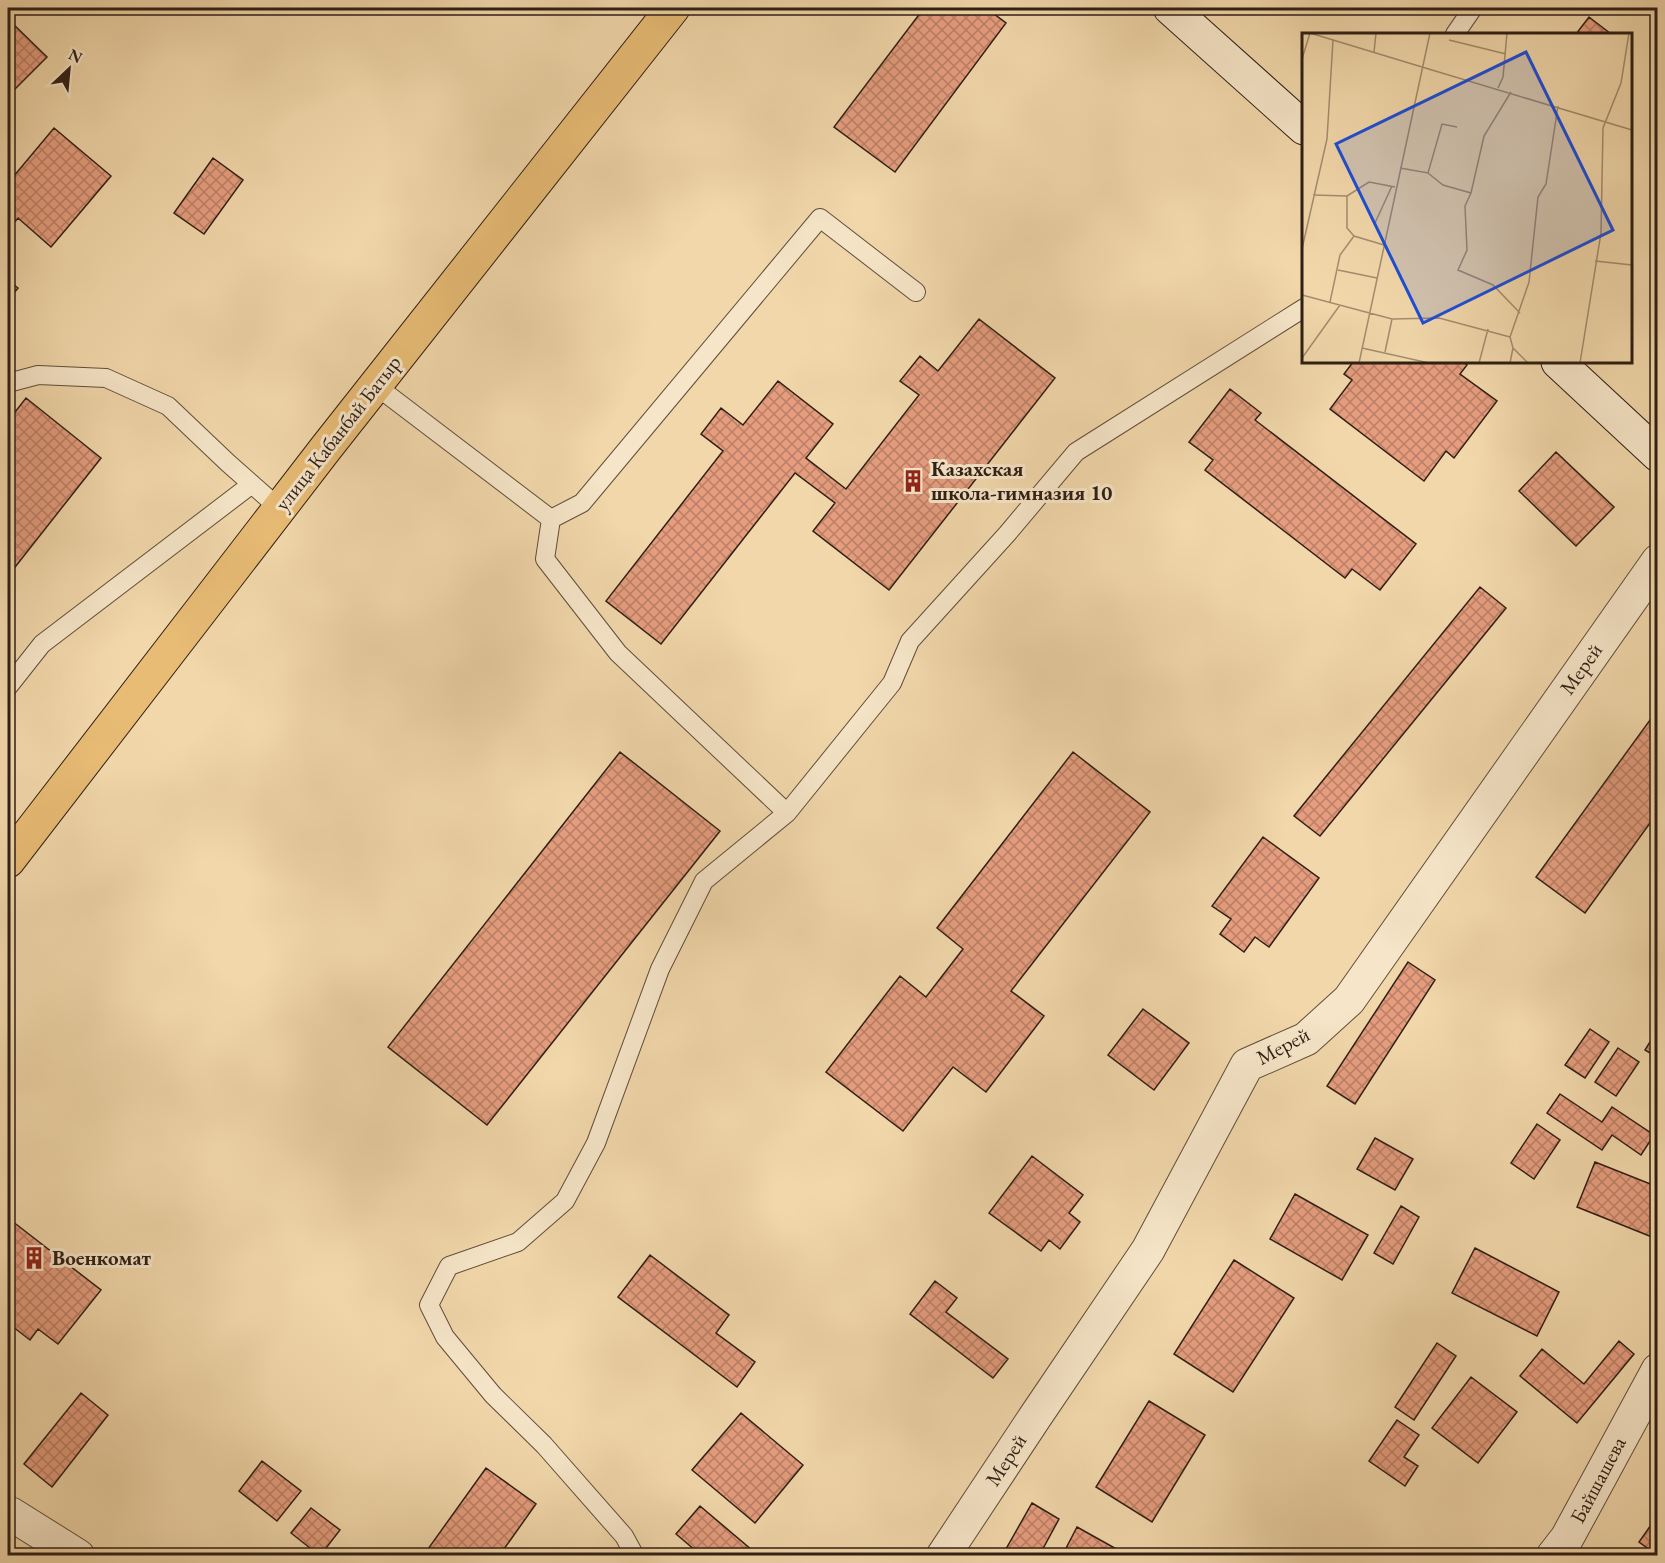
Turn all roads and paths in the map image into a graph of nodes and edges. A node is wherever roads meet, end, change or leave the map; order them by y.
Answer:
1 (673, 8) edge
2 (1170, 8) edge
3 (1473, 8) edge
4 (1456, 33) edge
5 (1302, 126) edge
6 (916, 292) dead end
7 (1302, 309) edge
8 (1559, 363) edge
9 (8, 383) edge
10 (375, 385) junction
11 (1658, 455) edge
12 (252, 484) junction
13 (280, 509) junction
14 (550, 519) junction
15 (1658, 561) edge
16 (8, 687) edge
17 (787, 813) junction
18 (8, 861) edge
19 (1658, 1370) edge
20 (8, 1513) edge
21 (78, 1556) edge
22 (635, 1556) edge
23 (943, 1556) edge
24 (1553, 1556) edge

1 - 10 main road, улица Кабанбай Батыр
2 - 5 street
3 - 4 lane
6 - 14 lane
7 - 17 lane
8 - 11 street
9 - 12 lane
10 - 13 main road, улица Кабанбай Батыр
10 - 14 lane
12 - 13 lane
12 - 16 lane
13 - 18 main road, улица Кабанбай Батыр
14 - 17 lane
15 - 23 street, Мерей
17 - 22 lane
19 - 24 street, Байшашева
20 - 21 street

